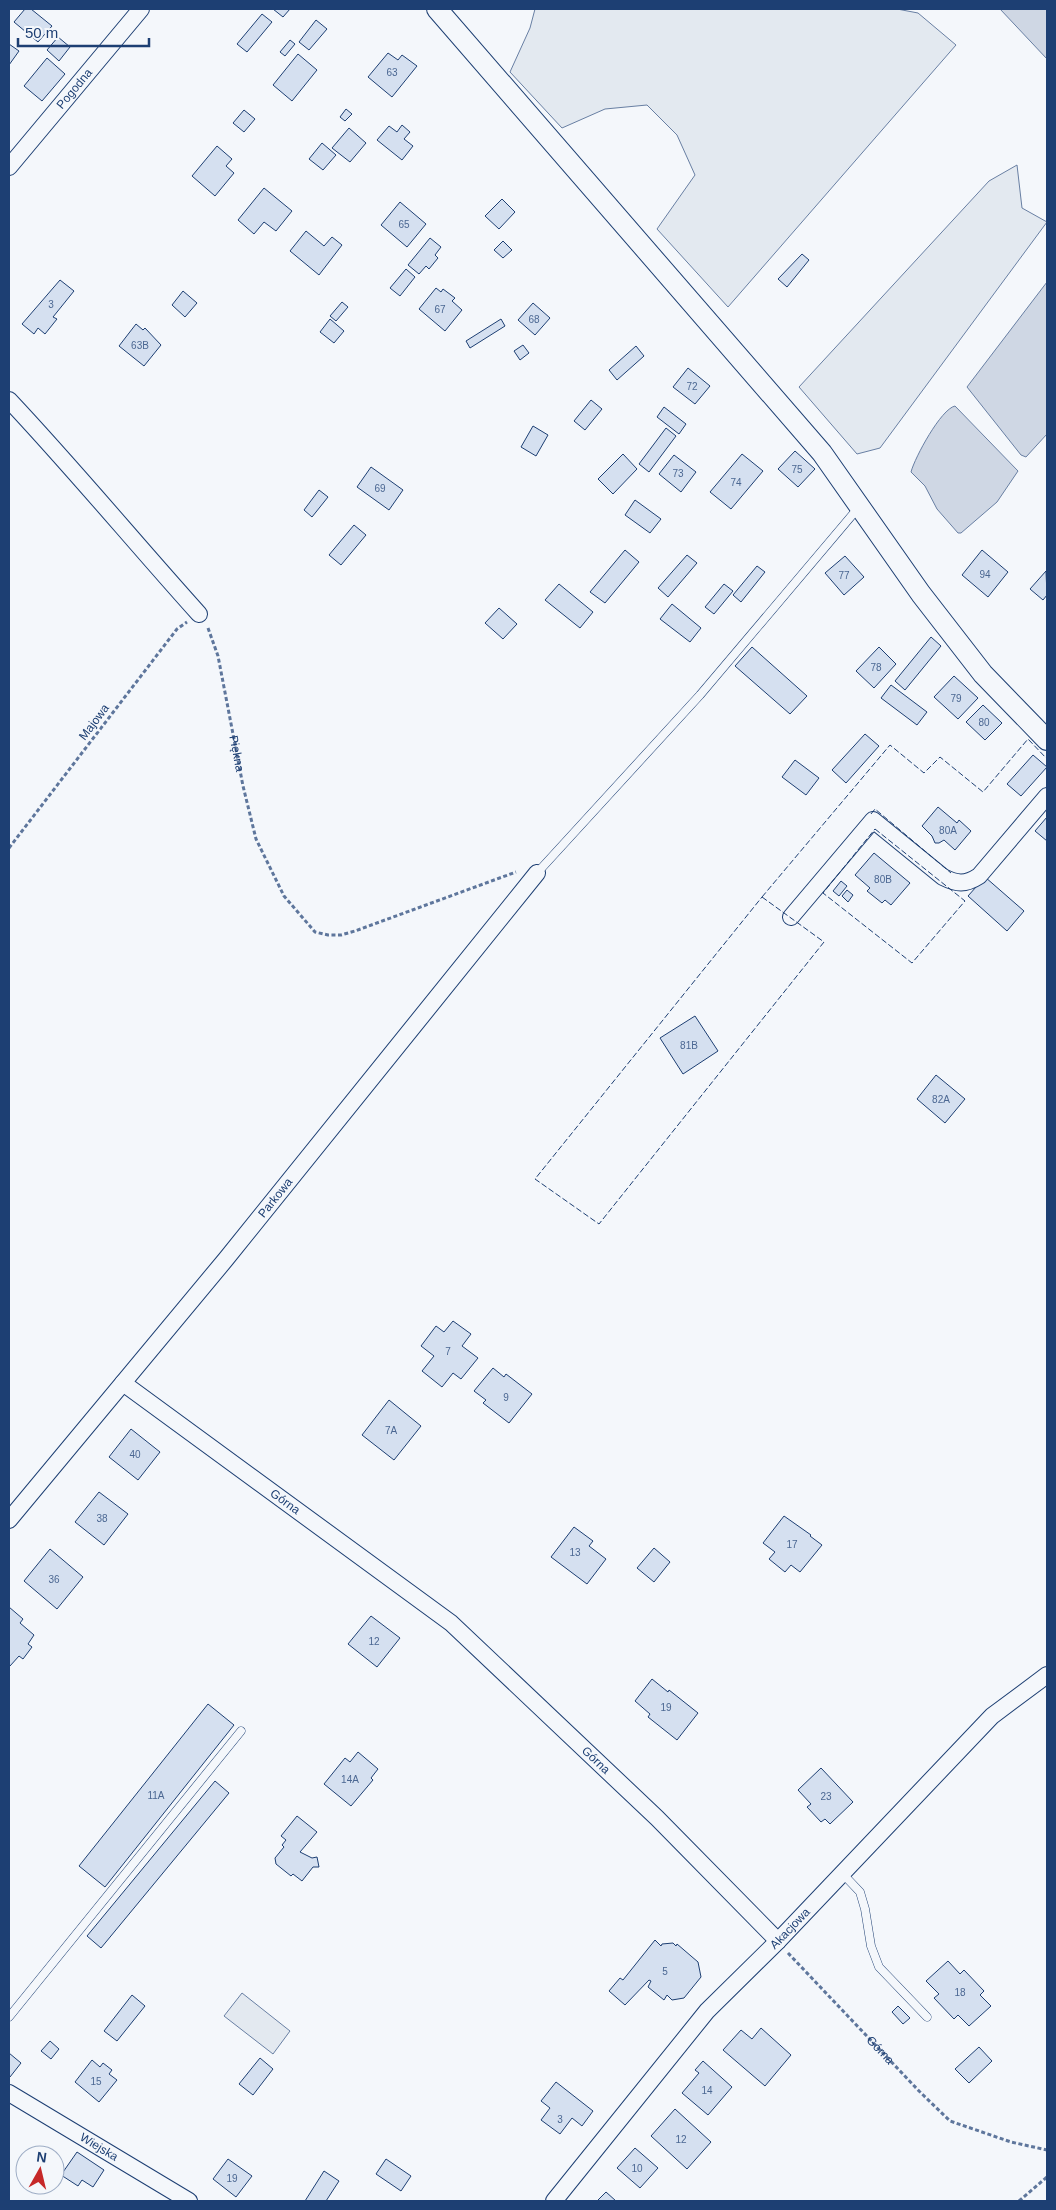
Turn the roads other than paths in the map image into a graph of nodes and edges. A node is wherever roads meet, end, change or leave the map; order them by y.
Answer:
1 (141, 9) edge
2 (437, 9) edge
3 (9, 167) edge
4 (9, 400) edge
5 (860, 506) junction
6 (199, 614) road end
7 (1047, 740) edge
8 (1047, 796) edge
9 (537, 873) joint
10 (791, 917) dead end
11 (122, 1383) junction
12 (9, 1520) edge
13 (1047, 1675) edge
14 (241, 1731) dead end
15 (842, 1873) junction
16 (778, 1941) junction
17 (9, 2017) edge
18 (927, 2017) dead end
19 (9, 2093) edge
20 (188, 2201) edge
21 (554, 2201) edge

1 - 3 street, Pogodna
2 - 5 street
4 - 6 street
5 - 7 street
5 - 9 lane
8 - 10 street
9 - 11 street, Parkowa
11 - 12 street, Parkowa
11 - 16 street, Górna
13 - 15 street, Akacjowa
14 - 17 lane
15 - 16 street, Akacjowa
15 - 18 lane
16 - 21 street, Akacjowa
19 - 20 street, Wiejska

